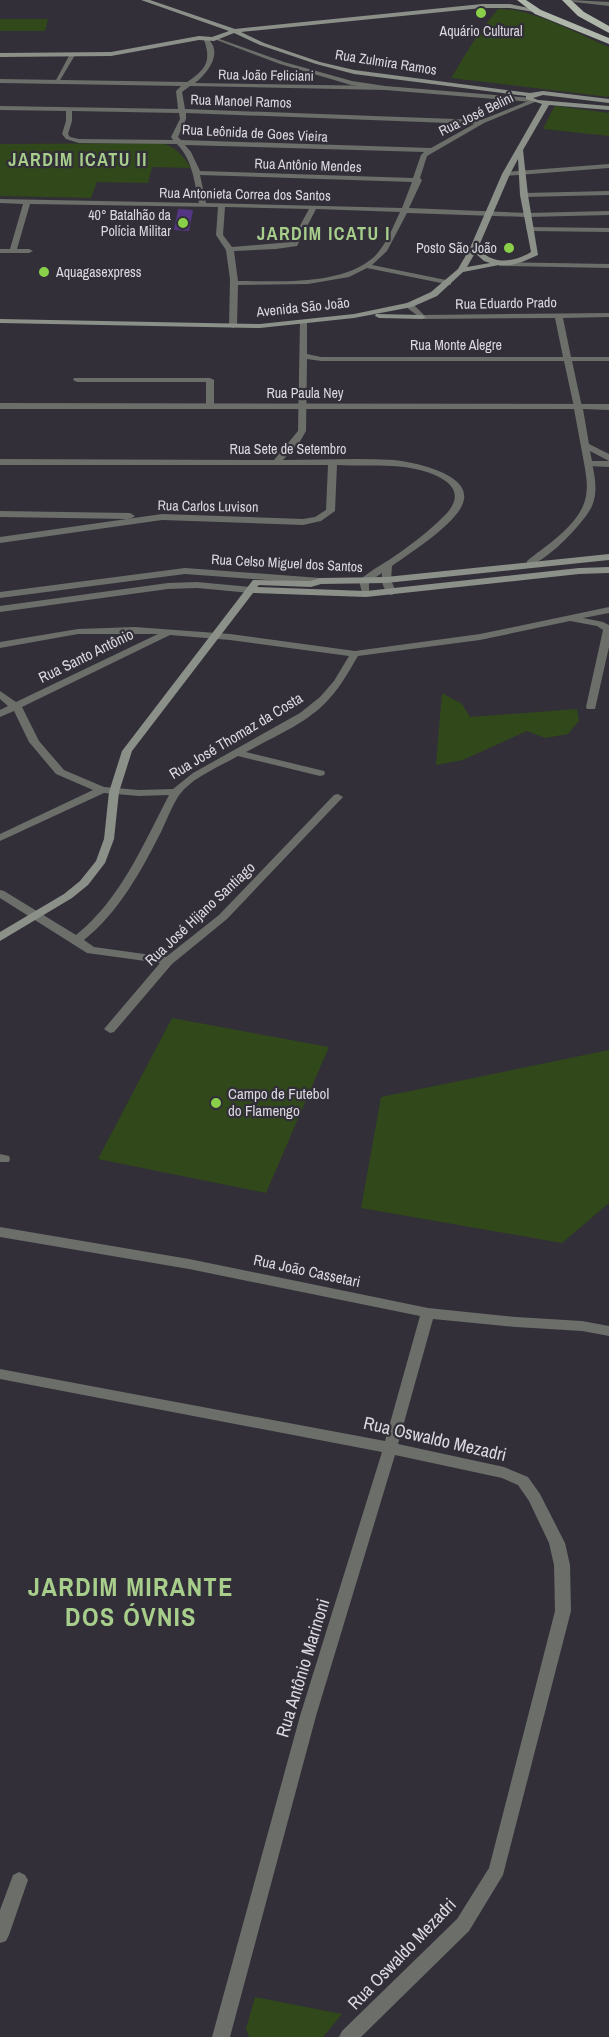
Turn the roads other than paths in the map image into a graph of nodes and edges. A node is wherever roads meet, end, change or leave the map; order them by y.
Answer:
1 (144, 0) edge
2 (493, 0) edge
3 (521, 0) edge
4 (566, 0) edge
5 (574, 0) edge
6 (594, 4) junction
7 (606, 4) edge
8 (577, 10) junction
9 (538, 12) junction
10 (209, 22) junction
11 (226, 27) junction
12 (273, 27) junction
13 (211, 30) junction
14 (609, 30) edge
15 (233, 31) junction
16 (200, 37) junction
17 (216, 37) junction
18 (207, 40) junction
19 (609, 41) edge
20 (260, 43) junction
21 (232, 44) junction
22 (211, 48) junction
23 (0, 55) edge
24 (72, 55) junction
25 (322, 75) junction
26 (0, 81) edge
27 (57, 81) junction
28 (186, 86) junction
29 (477, 87) junction
30 (318, 88) junction
31 (385, 88) junction
32 (538, 93) junction
33 (609, 101) edge
34 (540, 102) junction
35 (522, 105) junction
36 (0, 108) edge
37 (609, 108) edge
38 (69, 109) junction
39 (184, 112) junction
40 (482, 122) junction
41 (175, 140) junction
42 (430, 150) junction
43 (521, 150) junction
44 (609, 165) edge
45 (198, 173) junction
46 (521, 173) junction
47 (506, 174) junction
48 (418, 180) junction
49 (609, 193) edge
50 (524, 195) junction
51 (0, 201) edge
52 (27, 202) junction
53 (203, 206) junction
54 (222, 206) junction
55 (314, 207) junction
56 (403, 211) junction
57 (489, 213) junction
58 (609, 213) edge
59 (528, 215) junction
60 (530, 229) junction
61 (609, 231) edge
62 (474, 248) junction
63 (230, 249) junction
64 (0, 251) edge
65 (13, 251) junction
66 (29, 251) dead end
67 (535, 253) junction
68 (609, 261) edge
69 (557, 263) junction
70 (502, 264) junction
71 (366, 266) junction
72 (609, 266) edge
73 (461, 270) junction
74 (234, 283) junction
75 (448, 284) junction
76 (409, 305) junction
77 (558, 315) junction
78 (609, 315) edge
79 (354, 316) junction
80 (422, 317) junction
81 (0, 321) edge
82 (303, 322) junction
83 (233, 326) junction
84 (303, 356) junction
85 (568, 359) junction
86 (609, 359) edge
87 (77, 380) dead end
88 (0, 406) edge
89 (210, 406) junction
90 (302, 406) junction
91 (578, 407) junction
92 (609, 407) edge
93 (585, 445) junction
94 (609, 458) edge
95 (0, 462) edge
96 (276, 463) junction
97 (333, 463) junction
98 (588, 463) junction
99 (609, 464) edge
100 (0, 514) edge
101 (43, 515) junction
102 (162, 517) junction
103 (59, 532) junction
104 (0, 540) edge
105 (609, 556) edge
106 (530, 563) junction
107 (387, 564) junction
108 (609, 570) edge
109 (527, 574) junction
110 (386, 580) junction
111 (320, 581) junction
112 (364, 581) junction
113 (251, 590) junction
114 (391, 592) junction
115 (4, 594) edge
116 (366, 594) junction
117 (2, 608) edge
118 (609, 610) edge
119 (564, 619) junction
120 (169, 632) junction
121 (217, 635) junction
122 (0, 645) edge
123 (355, 654) junction
124 (0, 694) edge
125 (591, 707) dead end
126 (17, 708) junction
127 (0, 714) edge
128 (237, 753) junction
129 (320, 773) dead end
130 (108, 791) junction
131 (176, 792) junction
132 (338, 797) dead end
133 (0, 838) edge
134 (0, 893) edge
135 (34, 916) junction
136 (0, 937) edge
137 (76, 941) junction
138 (168, 961) junction
139 (110, 1029) dead end
140 (0, 1232) edge
141 (428, 1312) junction
142 (609, 1330) edge
143 (0, 1374) edge
144 (390, 1448) junction
145 (19, 1880) dead end
146 (0, 1935) edge
147 (221, 2037) edge
148 (348, 2037) edge

1 - 10 main road
2 - 11 main road
3 - 9 highway
4 - 8 highway
5 - 6 street
6 - 7 street
6 - 8 street
8 - 9 highway
8 - 14 highway
9 - 12 main road
9 - 19 highway
10 - 11 main road
10 - 13 main road
11 - 13 main road
11 - 15 main road, Rua Zulmira Ramos
12 - 15 main road
12 - 20 main road
13 - 16 main road
15 - 17 main road
15 - 20 main road, Rua Zulmira Ramos
16 - 17 main road
16 - 18 main road
16 - 24 main road
17 - 18 main road
17 - 21 street, Rua Zulmira Ramos
18 - 22 street
20 - 29 main road, Rua Zulmira Ramos
21 - 22 street
21 - 25 street, Rua Zulmira Ramos
22 - 28 street
23 - 24 main road
24 - 27 street
25 - 30 street, Rua Zulmira Ramos
25 - 31 street, Rua Zulmira Ramos
26 - 27 street, Rua João Feliciani
27 - 28 street, Rua João Feliciani
28 - 30 street, Rua João Feliciani
28 - 39 street
29 - 32 main road, Rua Zulmira Ramos
29 - 34 main road, Rua Zulmira Ramos
30 - 31 street, Rua João Feliciani
31 - 34 street, Rua João Feliciani
32 - 34 main road
32 - 34 main road, Rua Zulmira Ramos
33 - 34 main road, Rua Zulmira Ramos
34 - 35 street, Rua José Belini
34 - 35 main road
34 - 37 main road
34 - 43 main road, Avenida São João
35 - 40 street, Rua José Belini
36 - 38 street, Rua Manoel Ramos
38 - 39 street, Rua Manoel Ramos
38 - 41 street, Rua Leônida de Goes Vieira
39 - 40 street, Rua Manoel Ramos
39 - 41 street
40 - 42 street, Rua José Belini
41 - 42 street, Rua Leônida de Goes Vieira
41 - 45 street
42 - 48 street
43 - 46 main road, Avenida São João
43 - 47 main road, Avenida São João
44 - 46 street
45 - 48 street, Rua Antônio Mendes
45 - 53 street
46 - 47 street
46 - 50 main road, Avenida São João
47 - 57 main road, Avenida São João
48 - 56 street
49 - 50 street
50 - 59 main road, Avenida São João
51 - 52 street, Rua Antonieta Correa dos Santos
52 - 53 street, Rua Antonieta Correa dos Santos
52 - 65 street
53 - 54 street, Rua Antonieta Correa dos Santos
54 - 55 street, Rua Antonieta Correa dos Santos
54 - 63 street
55 - 56 street, Rua Antonieta Correa dos Santos
55 - 63 street
56 - 57 street, Rua Antonieta Correa dos Santos
56 - 71 street
57 - 59 street
57 - 62 main road, Avenida São João
58 - 59 street
59 - 60 main road, Avenida São João
60 - 61 street
60 - 67 main road, Avenida São João
62 - 70 main road
62 - 73 main road, Avenida São João
63 - 74 street
64 - 65 street
65 - 66 street
67 - 69 street
67 - 70 main road
68 - 69 street
69 - 70 street
69 - 72 street
70 - 73 main road
71 - 74 street
71 - 75 street
73 - 75 main road, Avenida São João
74 - 83 street
75 - 76 main road, Avenida São João
76 - 79 main road, Avenida São João
76 - 80 street
77 - 78 street, Rua Eduardo Prado
77 - 80 street, Rua Eduardo Prado
77 - 85 street
79 - 80 main road
79 - 82 main road, Avenida São João
81 - 83 main road, Avenida São João
82 - 83 main road, Avenida São João
82 - 84 street
84 - 85 street, Rua Monte Alegre
84 - 90 street
85 - 86 street, Rua Monte Alegre
85 - 91 street
87 - 89 street
88 - 89 street, Rua Paula Ney
89 - 90 street, Rua Paula Ney
90 - 91 street, Rua Paula Ney
90 - 96 street
91 - 92 street, Rua Paula Ney
91 - 93 street
93 - 94 street
93 - 98 street
95 - 96 street, Rua Sete de Setembro
96 - 97 street, Rua Sete de Setembro
97 - 102 street, Rua Carlos Luvison
97 - 107 street, Rua Sete de Setembro
98 - 99 street
98 - 106 street
100 - 101 street
101 - 102 street
101 - 103 street
102 - 103 street, Rua Carlos Luvison
103 - 104 street, Rua Carlos Luvison
105 - 106 main road, Rua Celso Miguel dos Santos
106 - 109 main road
106 - 110 main road, Rua Celso Miguel dos Santos
107 - 110 street
107 - 112 street
108 - 109 main road, Rua Celso Miguel dos Santos
109 - 114 main road, Rua Celso Miguel dos Santos
110 - 112 main road, Rua Celso Miguel dos Santos
110 - 114 street
111 - 112 main road, Rua Celso Miguel dos Santos
111 - 113 main road
111 - 115 street, Rua Celso Miguel dos Santos
112 - 116 street
113 - 116 main road, Rua Celso Miguel dos Santos
113 - 117 street, Rua Celso Miguel dos Santos
113 - 121 main road
114 - 116 main road, Rua Celso Miguel dos Santos
115 - 117 street
118 - 119 street
119 - 123 street
119 - 125 street
120 - 121 street
120 - 122 street
120 - 126 street, Rua Santo Antônio
121 - 123 street
121 - 130 main road
123 - 128 street, Rua José Thomaz da Costa
124 - 126 street, Rua José Thomaz da Costa
126 - 127 street, Rua Santo Antônio
126 - 130 street, Rua José Thomaz da Costa
128 - 129 street
128 - 131 street, Rua José Thomaz da Costa
130 - 131 street, Rua José Thomaz da Costa
130 - 133 street
130 - 135 main road
131 - 137 street
132 - 138 street, Rua José Hijano Santiago
134 - 135 street
135 - 136 main road
135 - 137 street
137 - 138 street
138 - 139 street, Rua José Hijano Santiago
140 - 141 street, Rua João Cassetari
141 - 142 street, Rua João Cassetari
141 - 144 street, Rua Antônio Marinoni
143 - 144 street, Rua Oswaldo Mezadri
144 - 147 street, Rua Antônio Marinoni
144 - 148 street, Rua Oswaldo Mezadri
145 - 146 street

